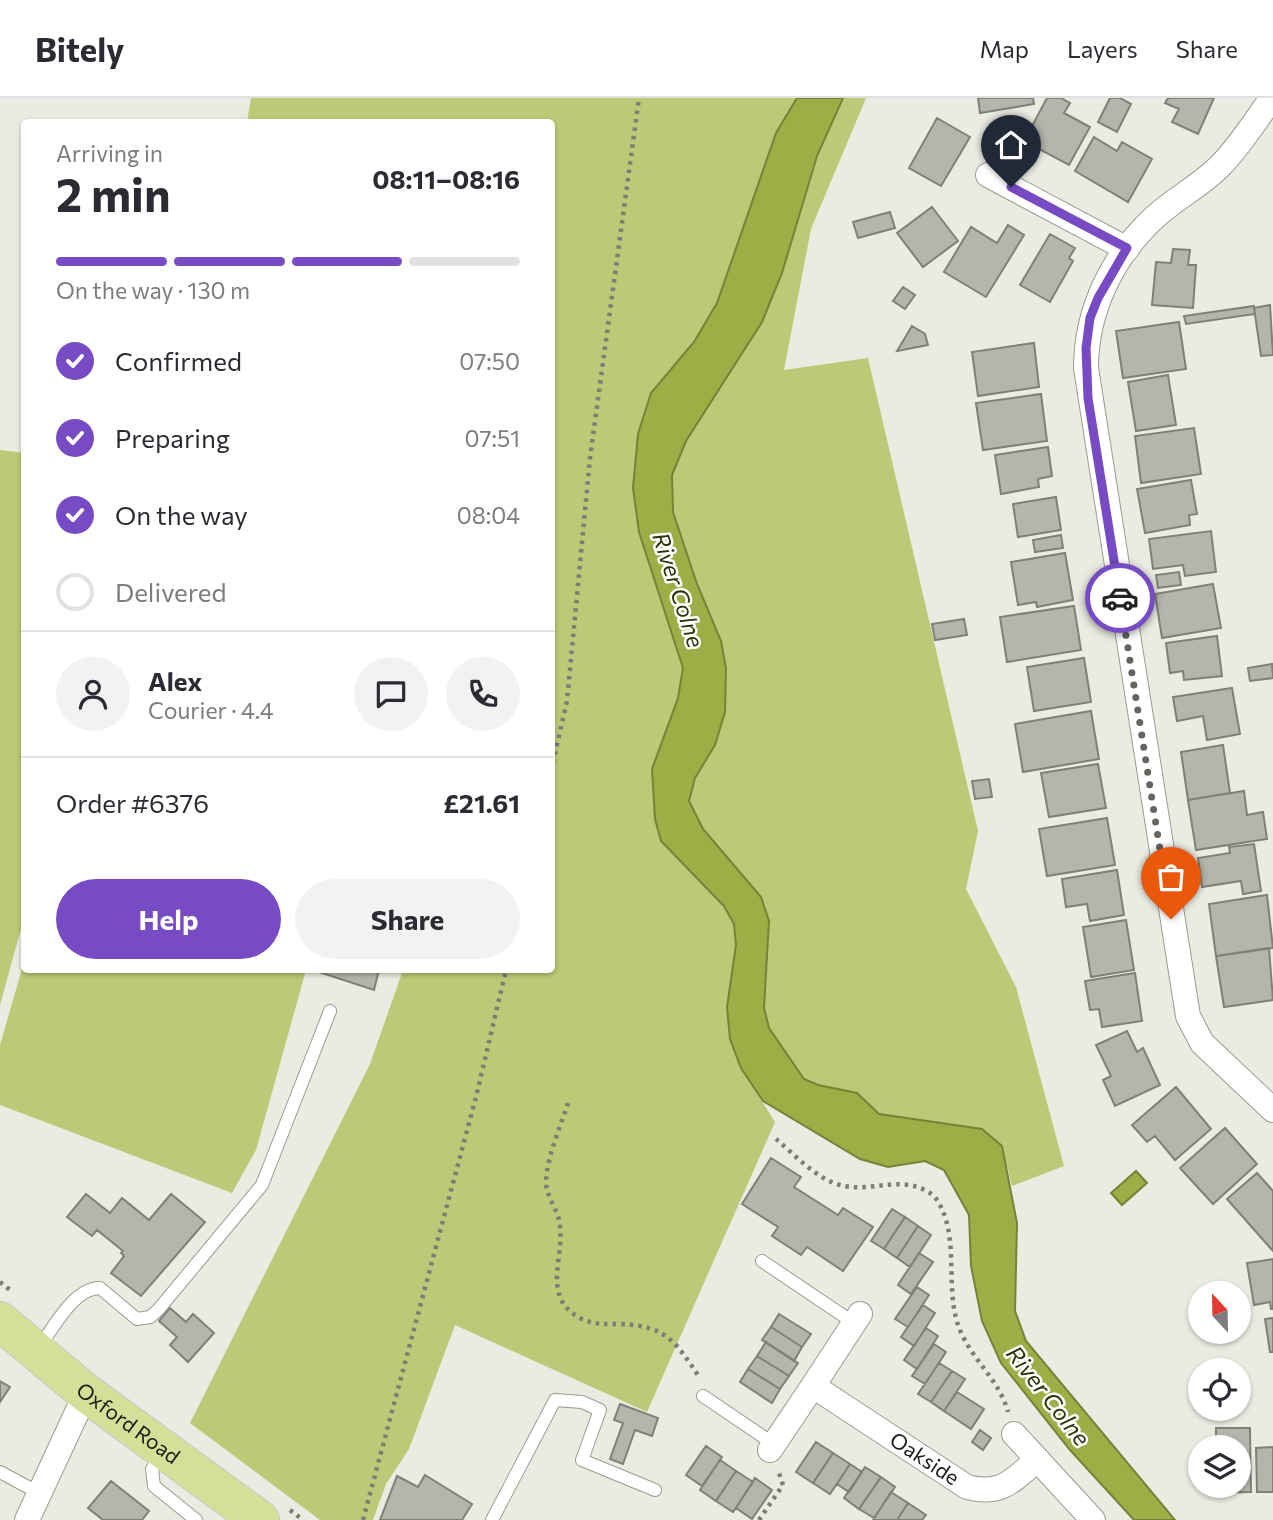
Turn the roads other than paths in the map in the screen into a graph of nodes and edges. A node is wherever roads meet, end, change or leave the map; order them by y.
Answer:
1 (1272, 98) edge
2 (988, 175) dead end
3 (1127, 248) junction
4 (330, 1011) dead end
5 (1273, 1110) edge
6 (762, 1261) dead end
7 (857, 1318) joint
8 (0, 1321) edge
9 (34, 1353) junction
10 (813, 1386) junction
11 (86, 1393) junction
12 (703, 1395) road end
13 (1014, 1434) road end
14 (772, 1447) joint
15 (163, 1450) junction
16 (1037, 1460) junction
17 (0, 1472) edge
18 (655, 1490) dead end
19 (39, 1493) junction
20 (27, 1520) edge
21 (196, 1520) edge
22 (260, 1520) edge
23 (492, 1520) edge
24 (1093, 1520) edge

1 - 3 street
2 - 3 street
3 - 5 street
4 - 9 lane
6 - 7 lane
7 - 10 street
8 - 9 main road, Oxford Road
9 - 11 main road, Oxford Road
10 - 14 street
10 - 16 street, Oakside
11 - 15 main road, Oxford Road
11 - 19 street
12 - 14 lane
13 - 16 street
15 - 21 lane
15 - 22 main road, Oxford Road
16 - 24 street
17 - 19 lane
18 - 23 lane
19 - 20 street

